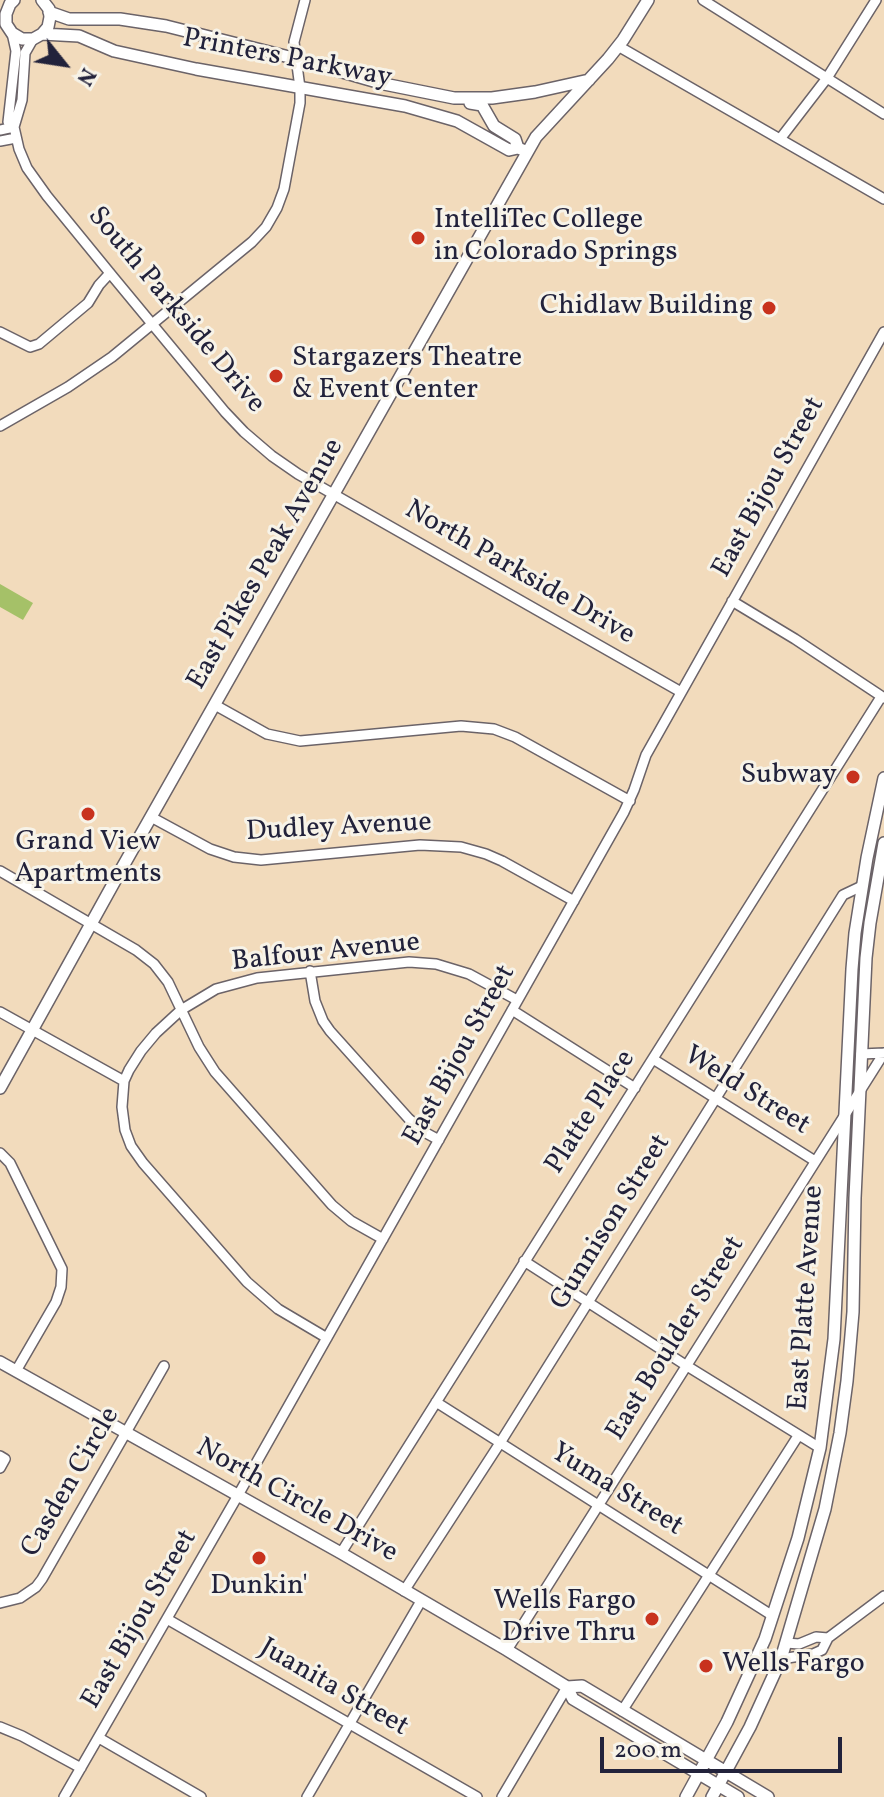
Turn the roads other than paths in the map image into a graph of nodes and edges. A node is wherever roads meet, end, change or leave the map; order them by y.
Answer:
1 (14, 0) edge
2 (305, 0) edge
3 (648, 0) edge
4 (703, 0) edge
5 (876, 0) edge
6 (45, 3) edge
7 (3, 20) edge
8 (12, 33) junction
9 (37, 37) junction
10 (294, 42) junction
11 (618, 46) junction
12 (274, 53) junction
13 (297, 59) junction
14 (827, 78) junction
15 (589, 80) junction
16 (300, 88) junction
17 (454, 98) junction
18 (884, 114) edge
19 (0, 130) edge
20 (15, 133) junction
21 (780, 139) junction
22 (0, 141) edge
23 (523, 150) junction
24 (884, 199) edge
25 (110, 273) junction
26 (152, 324) junction
27 (0, 332) edge
28 (884, 332) edge
29 (0, 426) edge
30 (334, 494) junction
31 (732, 601) junction
32 (681, 692) junction
33 (882, 697) edge
34 (215, 705) junction
35 (884, 778) edge
36 (630, 801) junction
37 (875, 815) junction
38 (151, 817) junction
39 (884, 843) edge
40 (881, 860) junction
41 (0, 871) edge
42 (862, 886) junction
43 (574, 901) junction
44 (870, 923) junction
45 (91, 924) junction
46 (310, 971) junction
47 (517, 1000) junction
48 (181, 1010) junction
49 (512, 1010) junction
50 (0, 1012) edge
51 (32, 1029) junction
52 (884, 1053) edge
53 (861, 1054) junction
54 (653, 1059) junction
55 (124, 1081) junction
56 (0, 1088) edge
57 (635, 1088) junction
58 (859, 1093) junction
59 (717, 1100) junction
60 (844, 1117) junction
61 (439, 1140) junction
62 (0, 1153) edge
63 (815, 1161) junction
64 (383, 1239) junction
65 (524, 1261) junction
66 (588, 1302) junction
67 (327, 1338) junction
68 (0, 1362) edge
69 (164, 1366) dead end
70 (687, 1366) junction
71 (16, 1371) junction
72 (436, 1402) junction
73 (126, 1434) junction
74 (798, 1436) junction
75 (500, 1443) junction
76 (820, 1448) junction
77 (0, 1456) edge
78 (0, 1468) edge
79 (237, 1497) junction
80 (597, 1505) junction
81 (341, 1553) junction
82 (708, 1575) junction
83 (404, 1591) junction
84 (884, 1596) edge
85 (421, 1601) junction
86 (0, 1603) edge
87 (773, 1616) junction
88 (167, 1619) junction
89 (828, 1638) junction
90 (786, 1643) junction
91 (507, 1650) junction
92 (781, 1659) junction
93 (567, 1687) junction
94 (622, 1711) junction
95 (349, 1724) junction
96 (0, 1727) edge
97 (99, 1738) junction
98 (706, 1762) junction
99 (81, 1768) junction
100 (726, 1772) junction
101 (698, 1775) junction
102 (719, 1786) junction
103 (64, 1797) edge
104 (201, 1797) edge
105 (307, 1797) edge
106 (477, 1797) edge
107 (502, 1797) edge
108 (686, 1797) edge
109 (712, 1797) edge
110 (738, 1797) edge
111 (768, 1797) edge

1 - 7 main road, South Parkside Drive
2 - 10 street
3 - 11 main road, East Pikes Peak Avenue
4 - 14 street
5 - 14 street
6 - 9 main road
6 - 12 main road, Printers Parkway
7 - 8 main road, South Parkside Drive
8 - 9 main road
8 - 20 street, South Parkside Drive
9 - 16 main road, Printers Parkway
9 - 20 street
10 - 12 street
10 - 13 street
11 - 15 main road, East Pikes Peak Avenue
11 - 21 street
12 - 13 main road, Printers Parkway
13 - 16 street
13 - 17 main road, Printers Parkway
14 - 18 street
14 - 21 street
15 - 17 main road, Printers Parkway
15 - 23 main road, East Pikes Peak Avenue
16 - 23 main road, Printers Parkway
16 - 26 street
17 - 23 main road, Printers Parkway
19 - 20 street
20 - 22 street
20 - 25 street, South Parkside Drive
21 - 24 street
23 - 30 main road, East Pikes Peak Avenue
25 - 26 street, South Parkside Drive
25 - 27 street
26 - 29 street
26 - 30 street, South Parkside Drive
28 - 31 street, East Bijou Street
30 - 32 street, North Parkside Drive
30 - 34 main road, East Pikes Peak Avenue
31 - 32 street, East Bijou Street
31 - 33 street, Platte Place
32 - 36 street, East Bijou Street
33 - 54 street, Platte Place
34 - 36 street
34 - 38 main road, East Pikes Peak Avenue
35 - 37 main road, East Platte Avenue
36 - 43 street, East Bijou Street
37 - 40 main road
37 - 42 main road, East Platte Avenue
38 - 43 street, Dudley Avenue
38 - 45 main road, East Pikes Peak Avenue
39 - 40 main road, East Platte Avenue
40 - 44 main road, East Platte Avenue
41 - 45 street
42 - 44 main road
42 - 59 street, Gunnison Street
42 - 60 main road, East Platte Avenue
43 - 47 street, East Bijou Street
44 - 53 main road, East Platte Avenue
45 - 48 street
45 - 51 main road, East Pikes Peak Avenue
46 - 47 street, Balfour Avenue
46 - 48 street, Balfour Avenue
46 - 61 street
47 - 49 street, East Bijou Street
48 - 55 street, Balfour Avenue
48 - 64 street
49 - 57 street
49 - 61 street, East Bijou Street
50 - 51 street
51 - 55 street
51 - 56 main road, East Pikes Peak Avenue
52 - 53 street
52 - 58 street, East Boulder Street
53 - 58 main road, East Platte Avenue
54 - 57 street, Platte Place
54 - 59 street, Weld Street
55 - 67 street
57 - 65 street, Platte Place
58 - 60 street, East Boulder Street
58 - 90 main road, East Platte Avenue
59 - 63 street, Weld Street
59 - 66 street, Gunnison Street
60 - 63 street, East Boulder Street
60 - 76 main road, East Platte Avenue
61 - 64 street, East Bijou Street
62 - 71 street
63 - 70 street, East Boulder Street
64 - 67 street, East Bijou Street
65 - 66 street
65 - 72 street, Platte Place
66 - 70 street
66 - 75 street, Gunnison Street
67 - 79 street, East Bijou Street
68 - 71 main road, North Circle Drive
69 - 73 street, Casden Circle
70 - 74 street
70 - 80 street, East Boulder Street
71 - 73 main road, North Circle Drive
72 - 75 street, Yuma Street
72 - 81 street, Platte Place
73 - 79 main road, North Circle Drive
73 - 86 street, Casden Circle
74 - 76 street
74 - 82 street
75 - 80 street, Yuma Street
75 - 83 street, Gunnison Street
76 - 87 main road, East Platte Avenue
77 - 78 street
79 - 81 main road, North Circle Drive
79 - 88 street, East Bijou Street
80 - 82 street, Yuma Street
80 - 91 street, East Boulder Street
81 - 83 main road, North Circle Drive
82 - 87 street, Yuma Street
82 - 94 street
83 - 85 main road, North Circle Drive
84 - 89 street
85 - 91 main road, North Circle Drive
85 - 95 street
87 - 98 main road, East Platte Avenue
88 - 95 street, Juanita Street
88 - 97 street, East Bijou Street
89 - 90 street
89 - 92 street
90 - 92 main road, East Platte Avenue
91 - 93 main road, North Circle Drive
92 - 100 main road, East Platte Avenue
93 - 94 main road, North Circle Drive
93 - 101 main road, North Circle Drive
93 - 107 street
94 - 98 main road, North Circle Drive
95 - 105 street
95 - 106 street, Juanita Street
96 - 99 street
97 - 99 street, East Bijou Street
97 - 104 street
98 - 100 main road, North Circle Drive
98 - 101 main road, East Platte Avenue
99 - 103 street, East Bijou Street
100 - 102 main road, East Platte Avenue
100 - 111 main road, North Circle Drive
101 - 102 main road, North Circle Drive
101 - 108 main road, East Platte Avenue
102 - 109 main road, East Platte Avenue
102 - 110 main road, North Circle Drive

